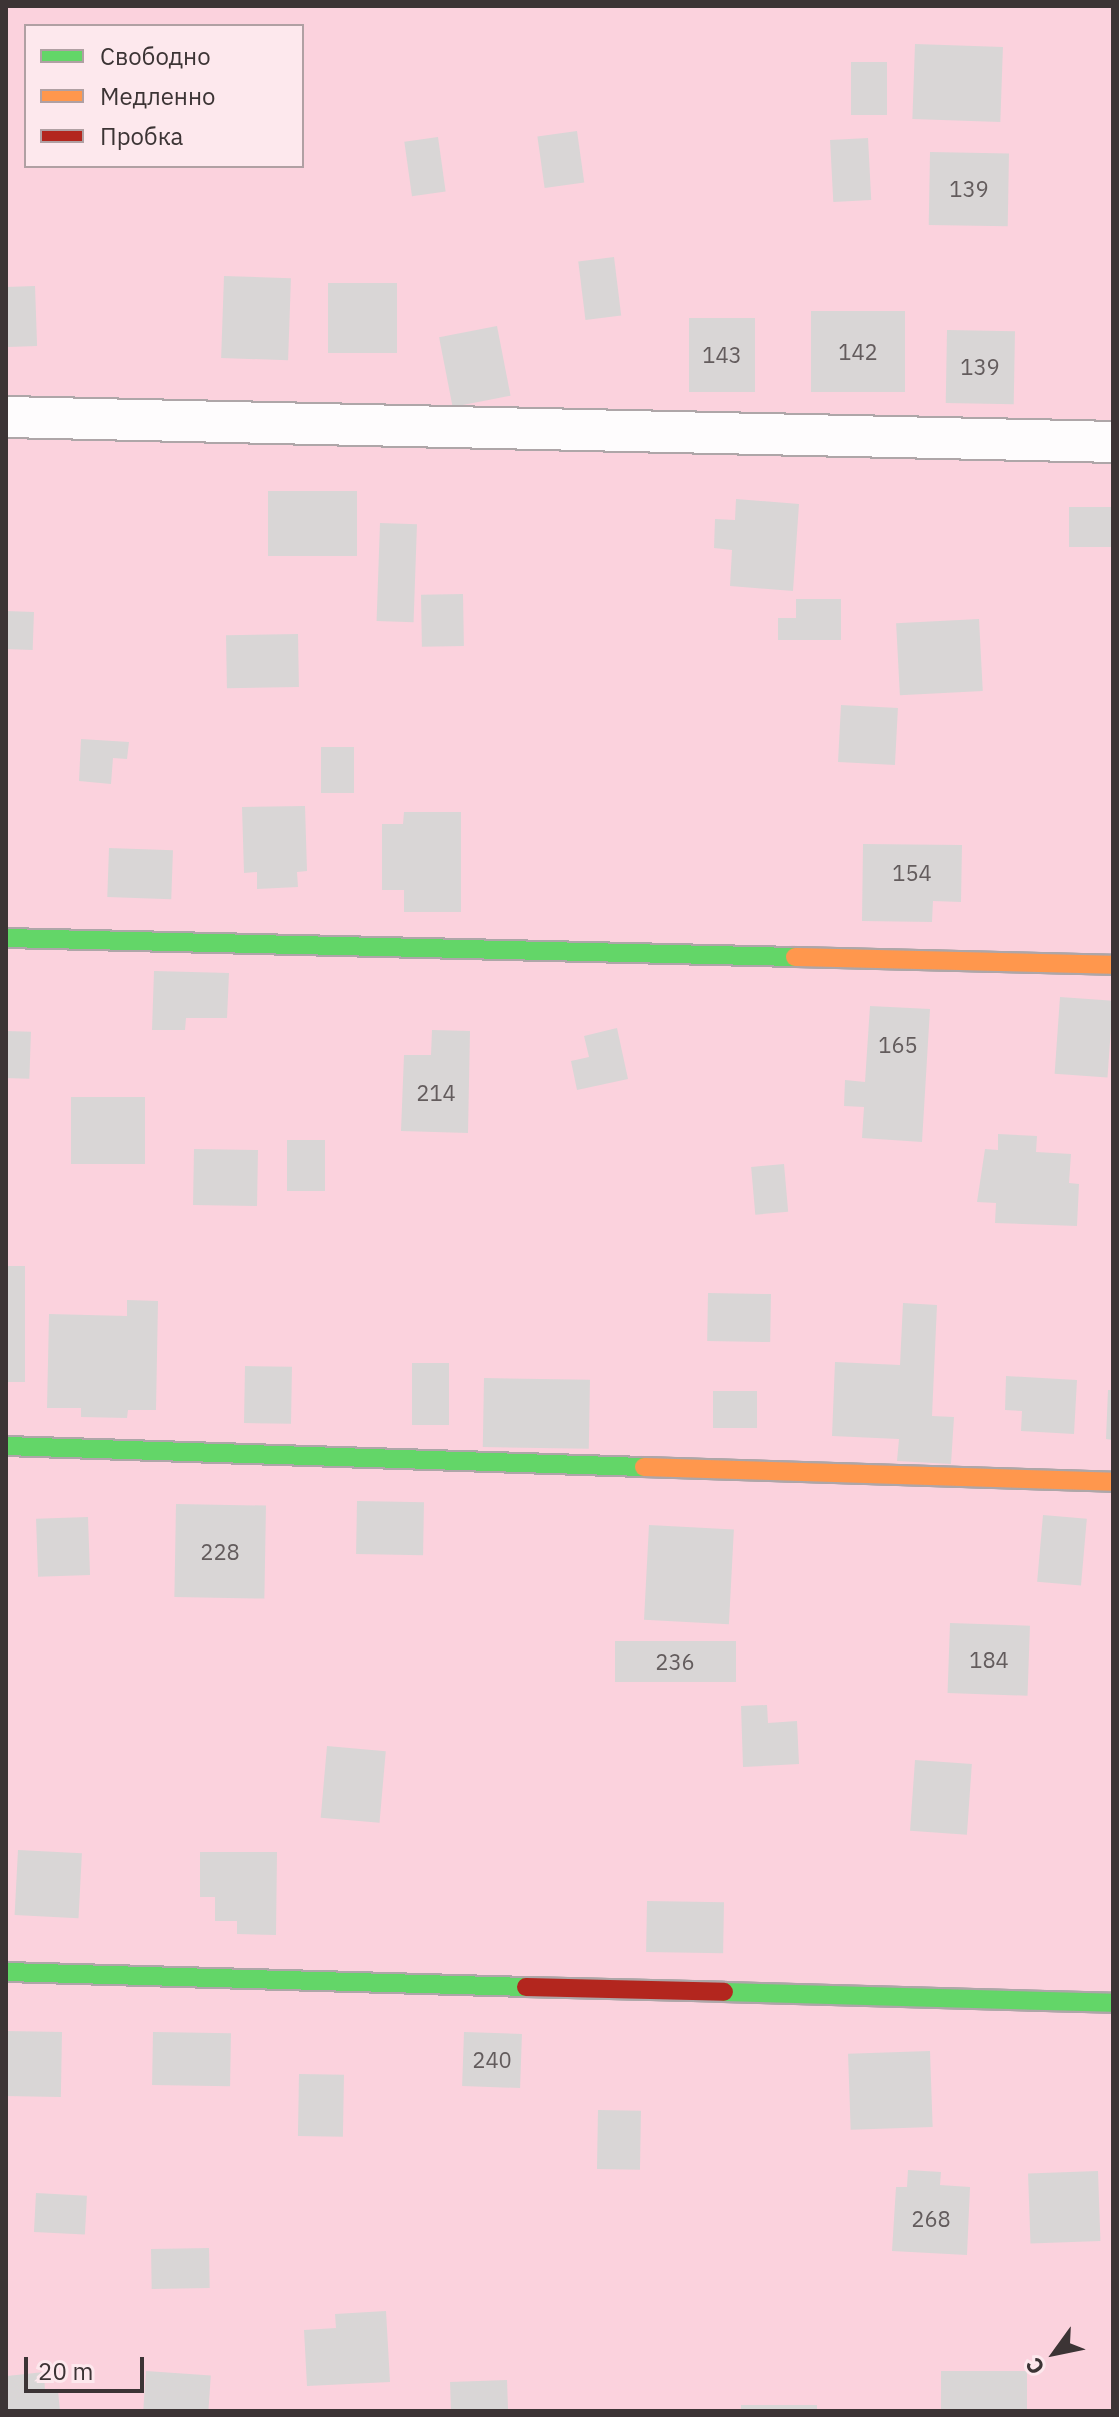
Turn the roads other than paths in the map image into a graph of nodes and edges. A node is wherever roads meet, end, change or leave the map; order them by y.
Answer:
1 (6, 417) edge
2 (1113, 442) edge
3 (6, 938) edge
4 (1113, 965) edge
5 (6, 1446) edge
6 (1113, 1482) edge
7 (6, 1972) edge
8 (1113, 2003) edge

1 - 2 street
3 - 4 street
5 - 6 street
7 - 8 street

